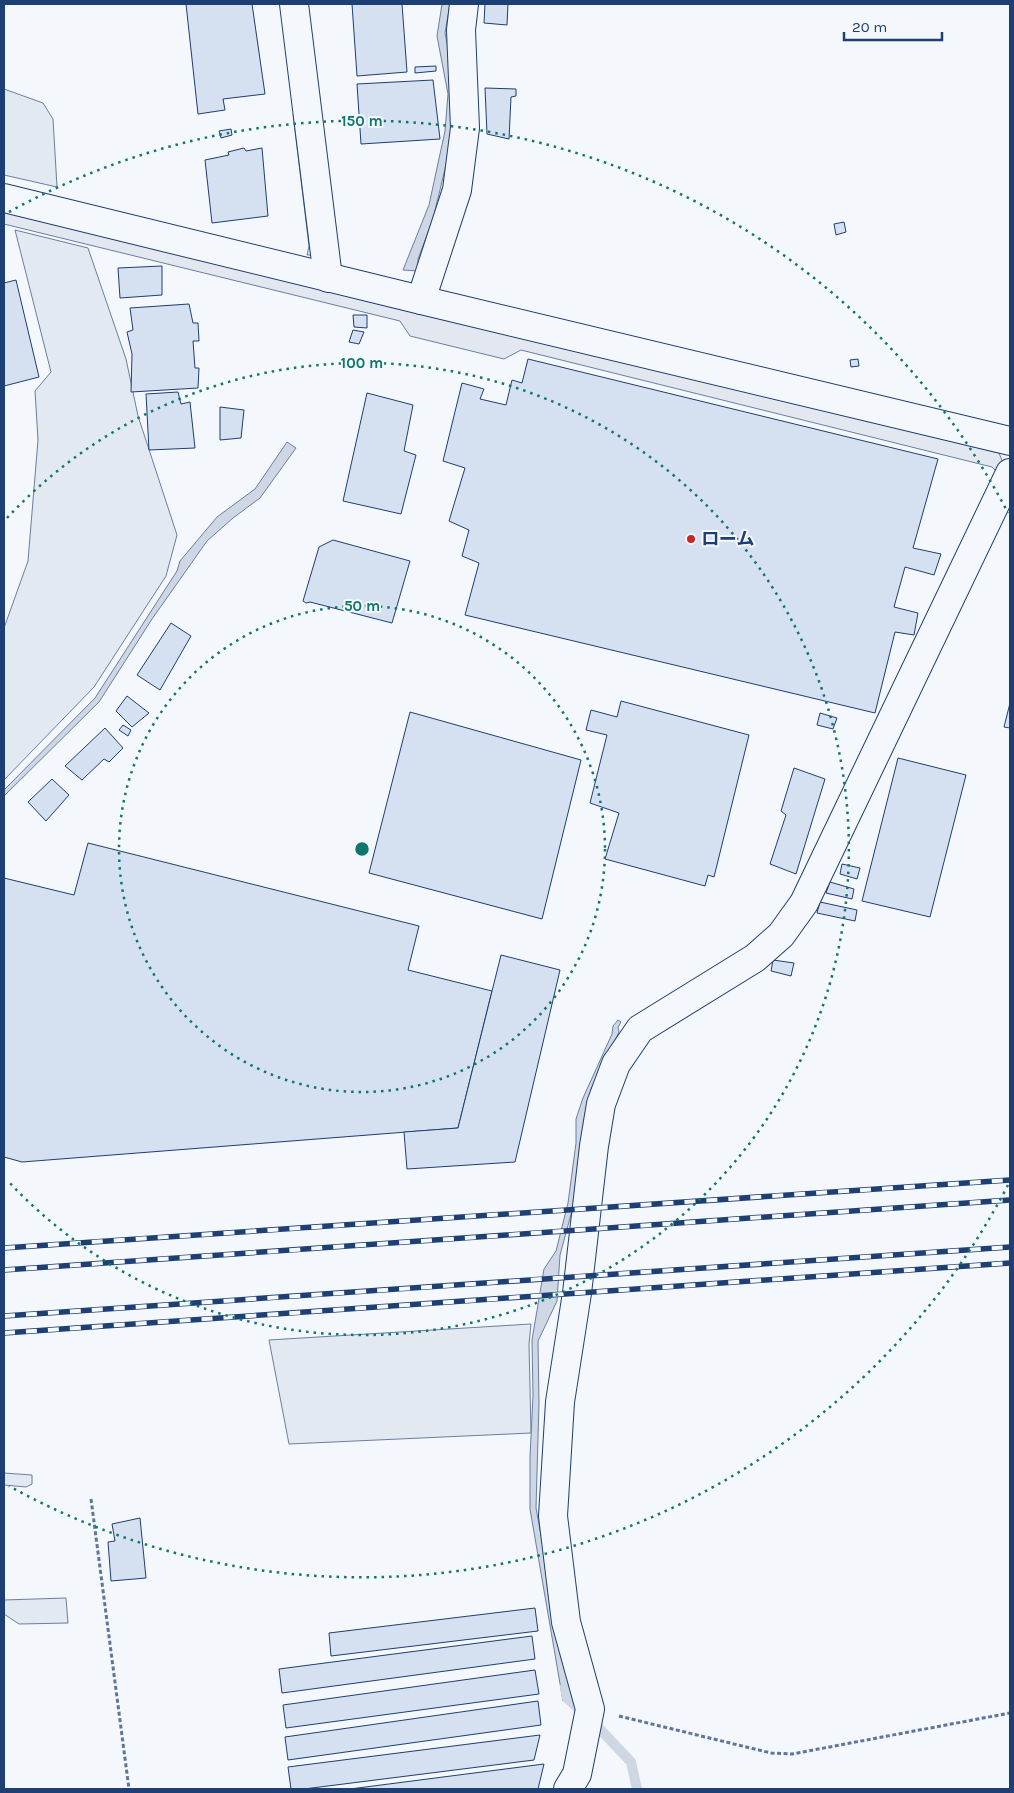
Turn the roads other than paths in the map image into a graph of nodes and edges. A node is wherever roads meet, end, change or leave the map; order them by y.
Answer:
1 (294, 4) edge
2 (464, 4) edge
3 (4, 198) edge
4 (328, 278) junction
5 (421, 300) junction
6 (1010, 441) edge
7 (1010, 473) edge
8 (568, 1789) edge

1 - 4 street
2 - 5 street
3 - 4 street
4 - 5 street
5 - 6 street
7 - 8 street

